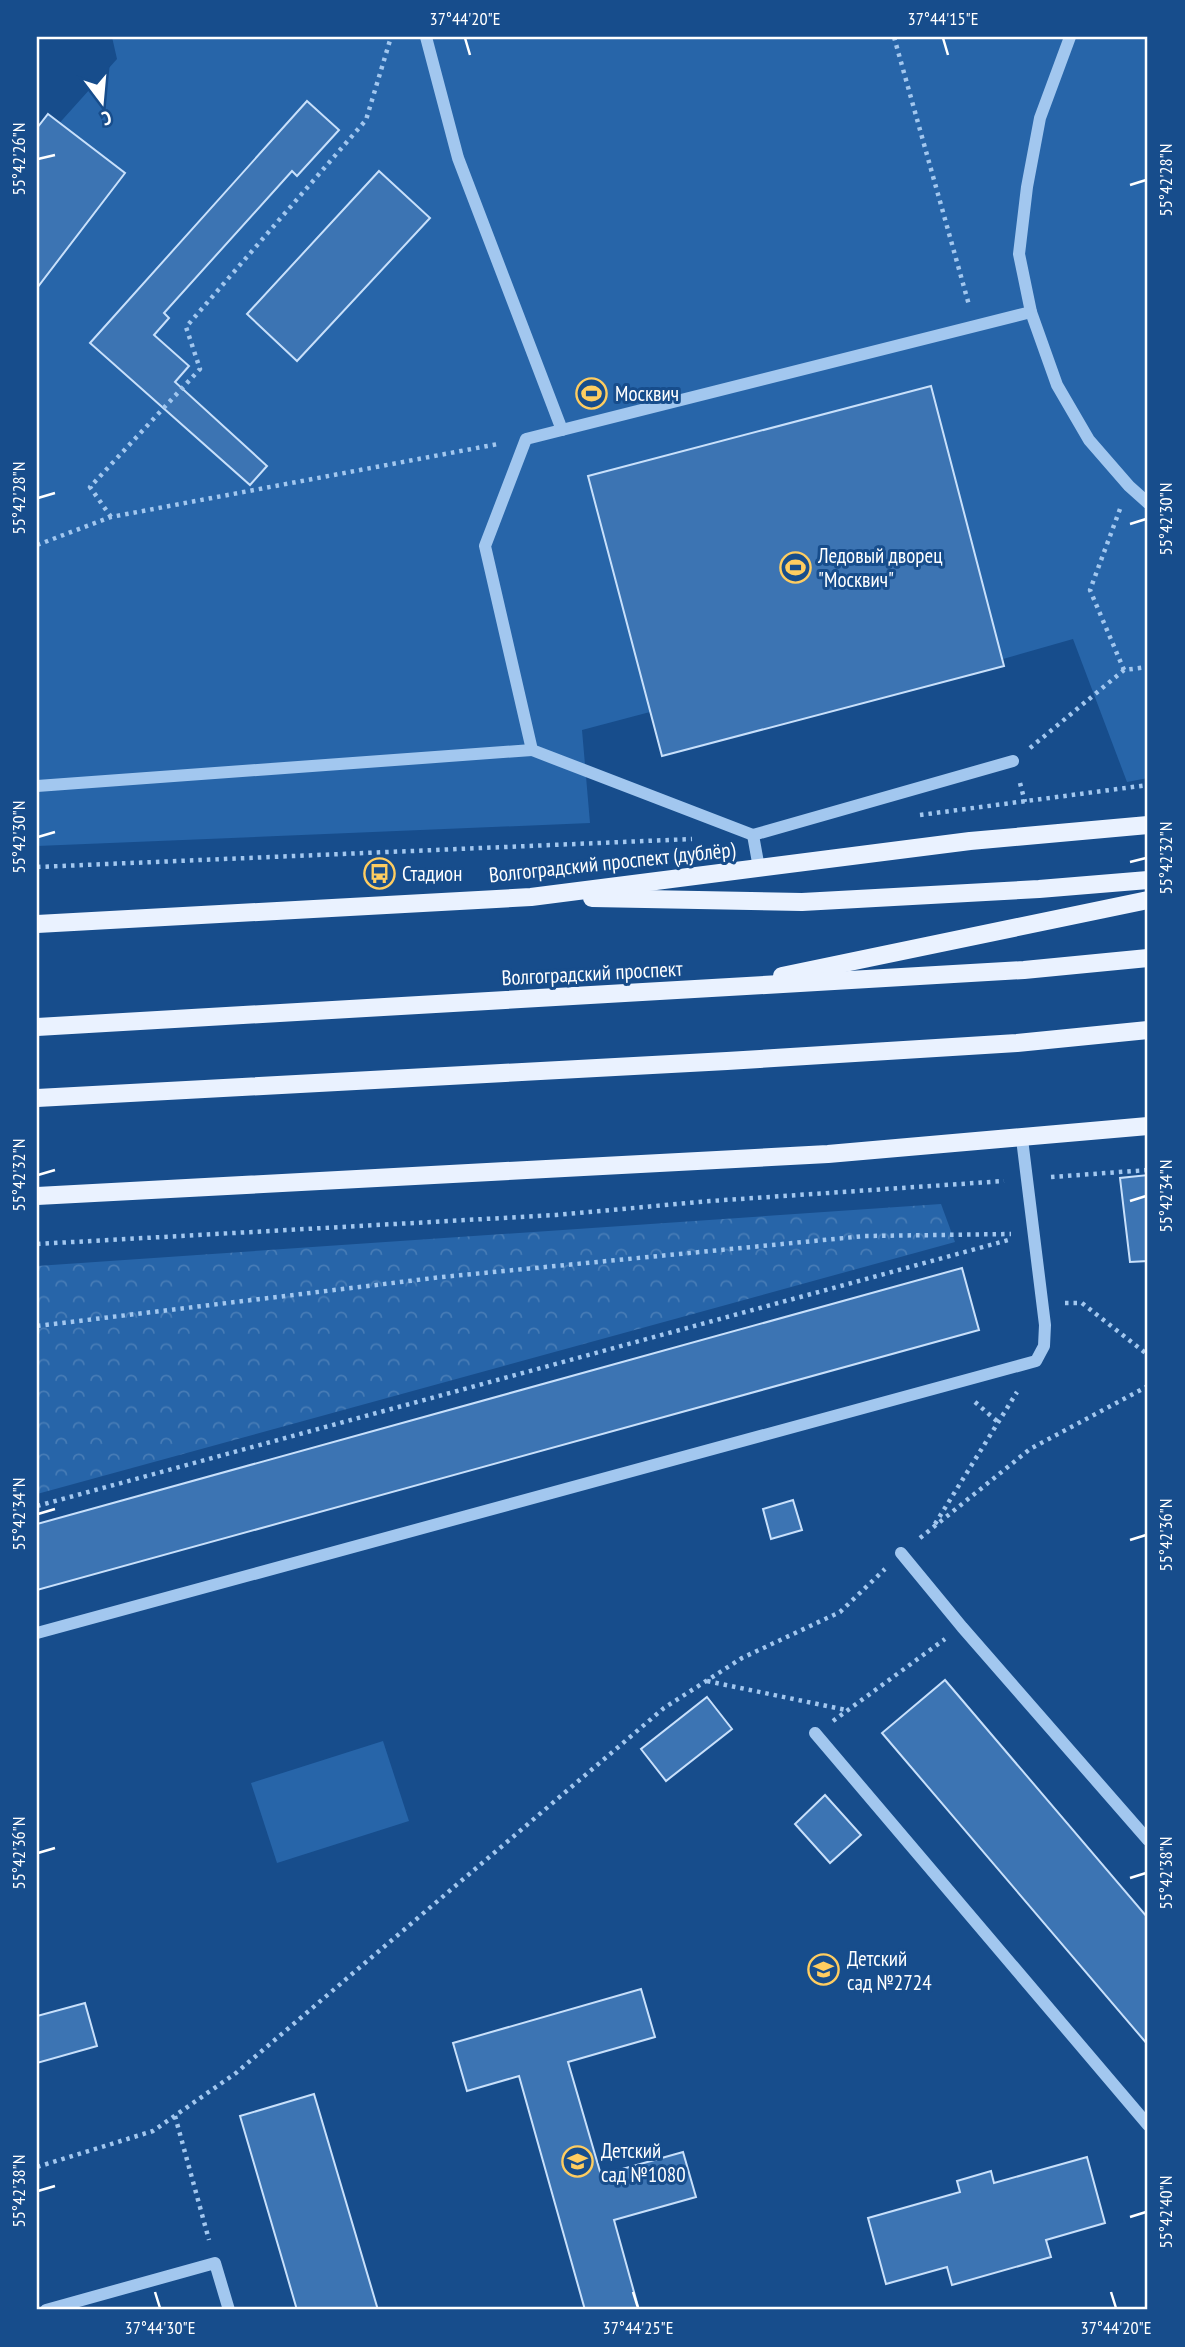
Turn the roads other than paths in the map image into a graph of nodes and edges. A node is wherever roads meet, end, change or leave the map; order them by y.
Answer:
1 (426, 37) edge
2 (1070, 37) edge
3 (1031, 312) junction
4 (562, 430) junction
5 (1148, 503) edge
6 (532, 750) junction
7 (1013, 761) road end
8 (37, 786) edge
9 (1148, 825) edge
10 (753, 835) junction
11 (759, 868) junction
12 (1148, 880) edge
13 (531, 897) junction
14 (1148, 900) edge
15 (37, 924) edge
16 (1148, 958) edge
17 (721, 989) junction
18 (37, 1027) edge
19 (1148, 1030) edge
20 (37, 1098) edge
21 (1148, 1126) edge
22 (1022, 1139) junction
23 (37, 1196) edge
24 (901, 1553) road end
25 (37, 1633) edge
26 (815, 1734) road end
27 (1148, 1840) edge
28 (1148, 2125) edge
29 (46, 2310) edge
30 (229, 2310) edge

1 - 4 lane
2 - 3 lane
3 - 4 lane
3 - 5 lane
4 - 6 lane
6 - 8 lane
6 - 10 lane
7 - 10 lane
9 - 11 main road, Волгоградский проспект (дублёр)
10 - 11 lane
11 - 13 main road, Волгоградский проспект (дублёр)
12 - 13 main road
13 - 15 main road, Волгоградский проспект (дублёр)
14 - 17 main road
16 - 17 main road, Волгоградский проспект
17 - 18 main road, Волгоградский проспект
19 - 20 main road
21 - 22 main road
22 - 23 main road
22 - 25 lane
24 - 27 lane
26 - 28 lane
29 - 30 lane

